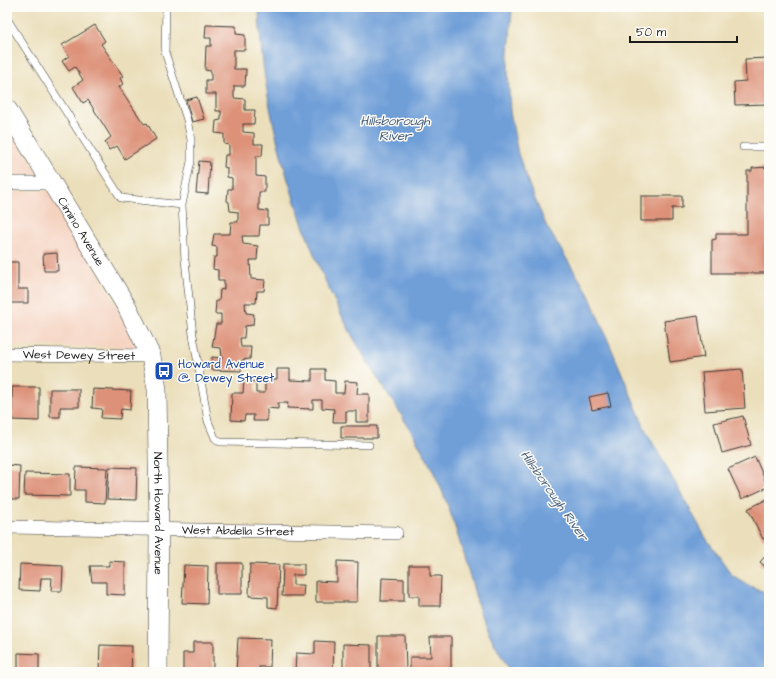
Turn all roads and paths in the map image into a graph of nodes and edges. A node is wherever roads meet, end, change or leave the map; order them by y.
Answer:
1 (166, 7) edge
2 (7, 19) edge
3 (7, 109) edge
4 (743, 147) dead end
5 (769, 147) edge
6 (7, 183) edge
7 (53, 183) junction
8 (182, 205) junction
9 (7, 354) edge
10 (151, 356) junction
11 (369, 445) dead end
12 (7, 528) edge
13 (159, 529) junction
14 (396, 533) dead end
15 (158, 672) edge

1 - 8 lane
2 - 8 lane
3 - 7 main road, Cimino Avenue
4 - 5 lane
6 - 7 street
7 - 10 main road, Cimino Avenue
8 - 11 lane
9 - 10 street, West Dewey Street
10 - 13 main road, North Howard Avenue
12 - 13 street, West Abdella Street
13 - 14 street, West Abdella Street
13 - 15 main road, North Howard Avenue

